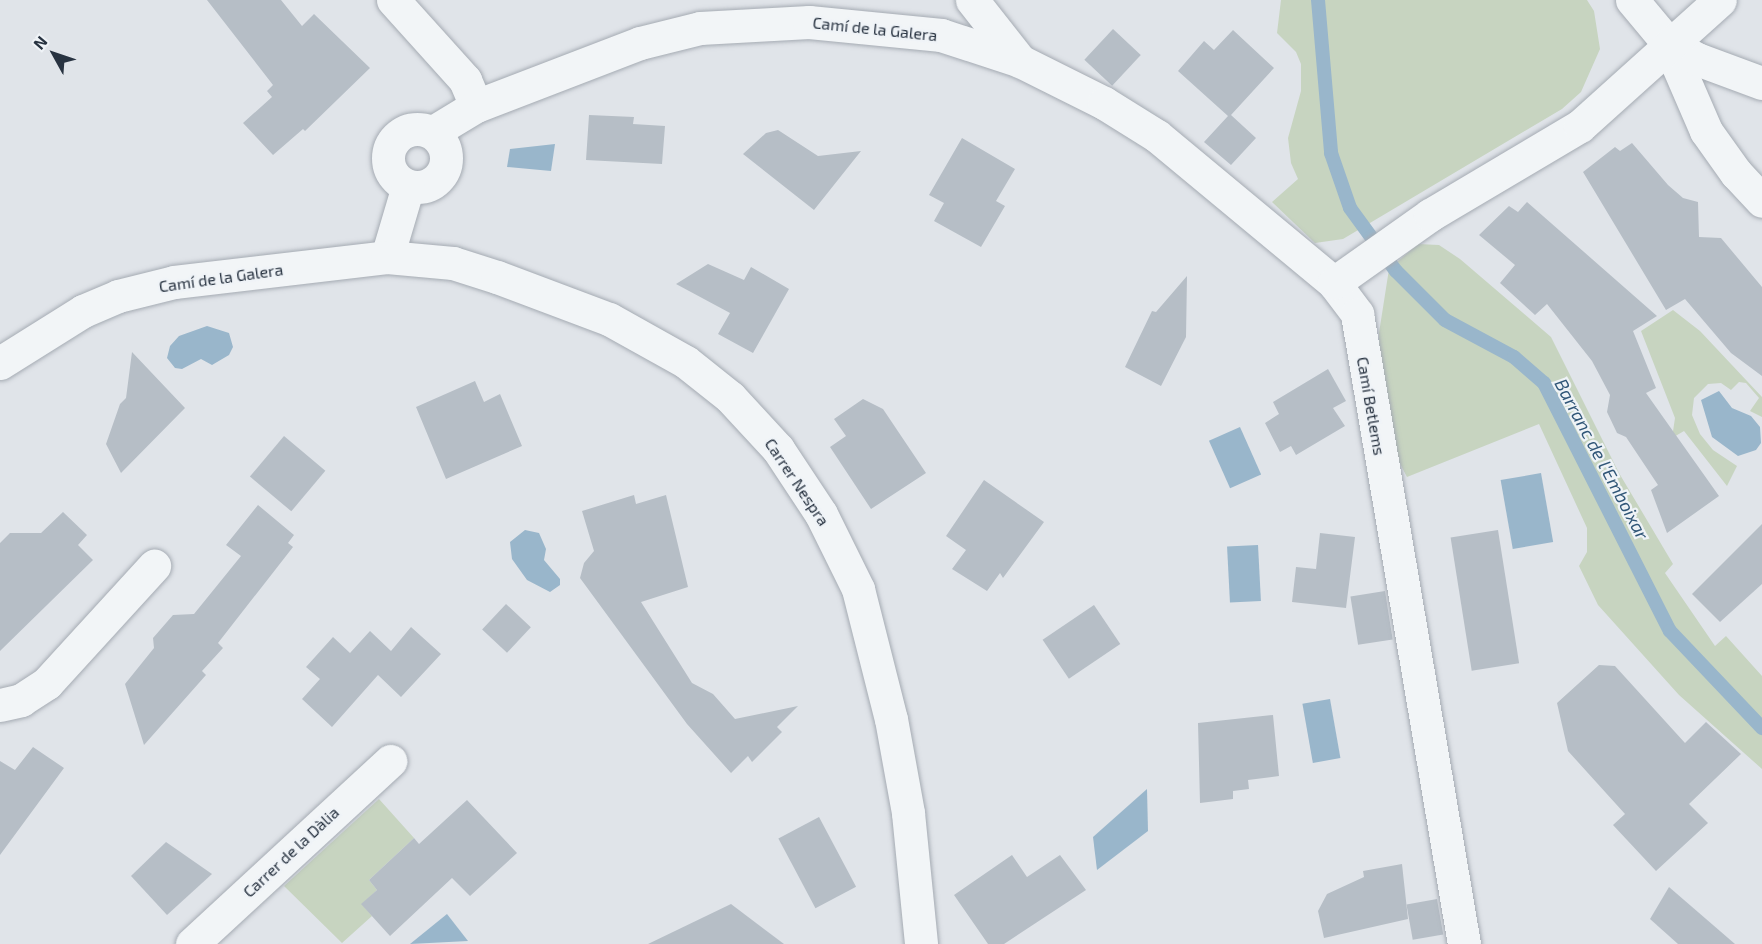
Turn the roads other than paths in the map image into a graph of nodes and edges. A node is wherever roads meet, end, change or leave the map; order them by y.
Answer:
1 (393, 0) edge
2 (972, 0) edge
3 (1632, 0) edge
4 (1720, 0) edge
5 (1668, 44) junction
6 (1020, 62) junction
7 (1762, 83) edge
8 (476, 106) junction
9 (1762, 201) edge
10 (387, 257) junction
11 (1334, 283) junction
12 (0, 363) edge
13 (154, 566) dead end
14 (0, 705) edge
15 (390, 761) dead end
16 (192, 944) edge
17 (921, 944) edge
18 (1464, 944) edge

1 - 8 street
2 - 6 street
3 - 5 street
4 - 5 street
5 - 7 street
5 - 9 street
5 - 11 street
6 - 8 street, Camí de la Galera
6 - 11 street, Camí de la Galera
8 - 10 street, Camí de la Galera
10 - 12 street, Camí de la Galera
10 - 17 street, Carrer Nespra
11 - 18 street, Camí Betlems
13 - 14 street
15 - 16 street, Carrer de la Dàlia

